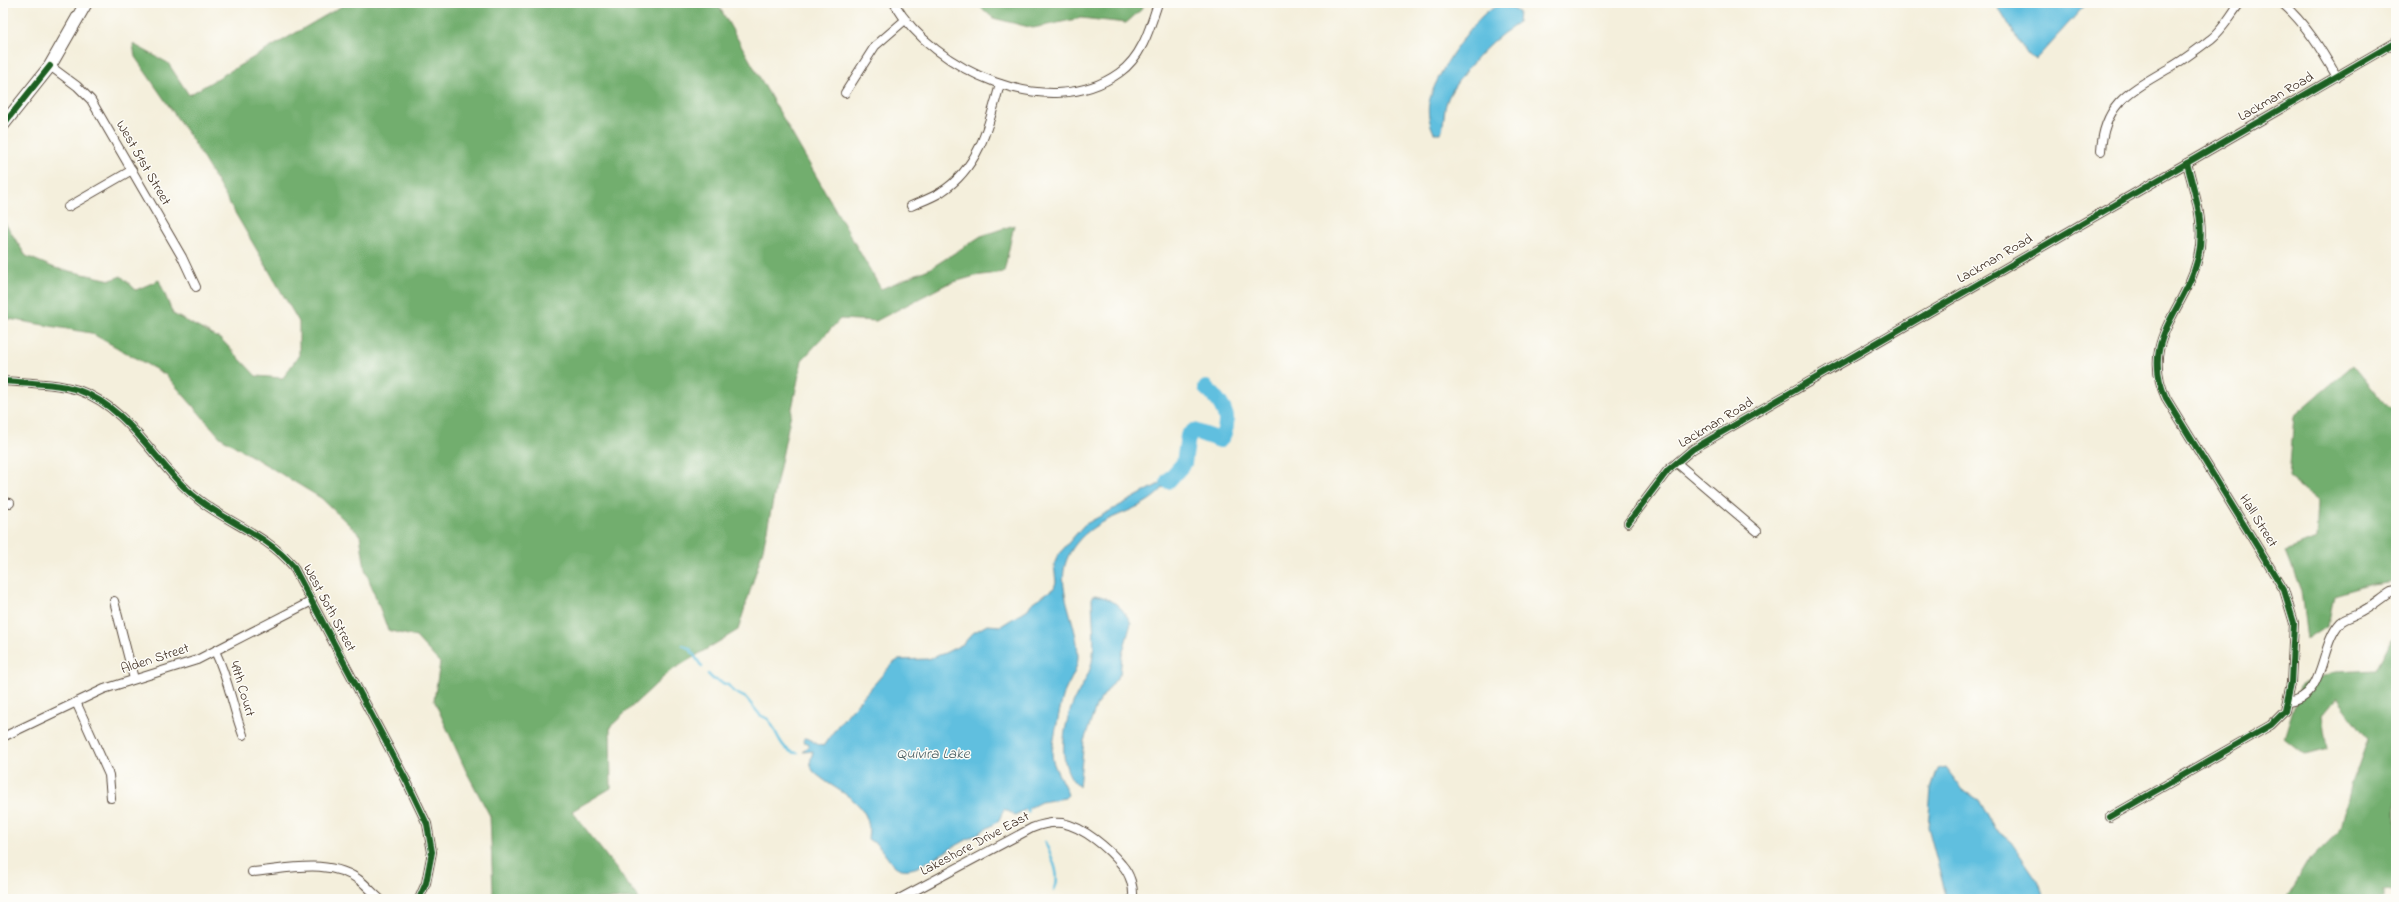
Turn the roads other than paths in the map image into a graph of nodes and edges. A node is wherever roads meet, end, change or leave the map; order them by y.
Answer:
1 (86, 3) edge
2 (894, 3) edge
3 (1158, 3) edge
4 (2240, 3) edge
5 (2282, 3) edge
6 (905, 20) junction
7 (2396, 42) edge
8 (50, 66) junction
9 (2337, 77) junction
10 (1000, 84) junction
11 (845, 93) dead end
12 (3, 125) edge
13 (2101, 151) dead end
14 (2187, 163) junction
15 (132, 170) junction
16 (911, 206) dead end
17 (68, 207) dead end
18 (196, 287) dead end
19 (3, 381) edge
20 (1677, 463) junction
21 (1628, 523) dead end
22 (1757, 531) dead end
23 (2396, 591) edge
24 (114, 601) dead end
25 (312, 601) junction
26 (215, 651) junction
27 (134, 679) junction
28 (76, 702) junction
29 (2288, 702) junction
30 (243, 735) dead end
31 (3, 737) edge
32 (111, 798) dead end
33 (2110, 817) dead end
34 (252, 872) dead end
35 (380, 899) edge
36 (419, 899) edge
37 (899, 899) edge
38 (1133, 899) edge

1 - 8 main road
2 - 6 street
3 - 10 street
4 - 13 street
5 - 9 street
6 - 10 street
6 - 11 street
7 - 9 street, Lackman Road
8 - 12 main road
8 - 15 street, West 51st Street
9 - 14 street, Lackman Road
10 - 16 street
14 - 20 street, Lackman Road
14 - 29 street, Hall Street
15 - 17 street
15 - 18 street, West 51st Street
19 - 25 street, West 50th Street
20 - 21 street, Lackman Road
20 - 22 street
23 - 29 street
24 - 27 street
25 - 26 street, Alden Street
25 - 36 street, West 50th Street
26 - 27 street, Alden Street
26 - 30 street, 49th Court
27 - 28 street, Alden Street
28 - 31 street, Alden Street
28 - 32 street
29 - 33 street, Hall Street
34 - 35 street
37 - 38 street, Lakeshore Drive East

